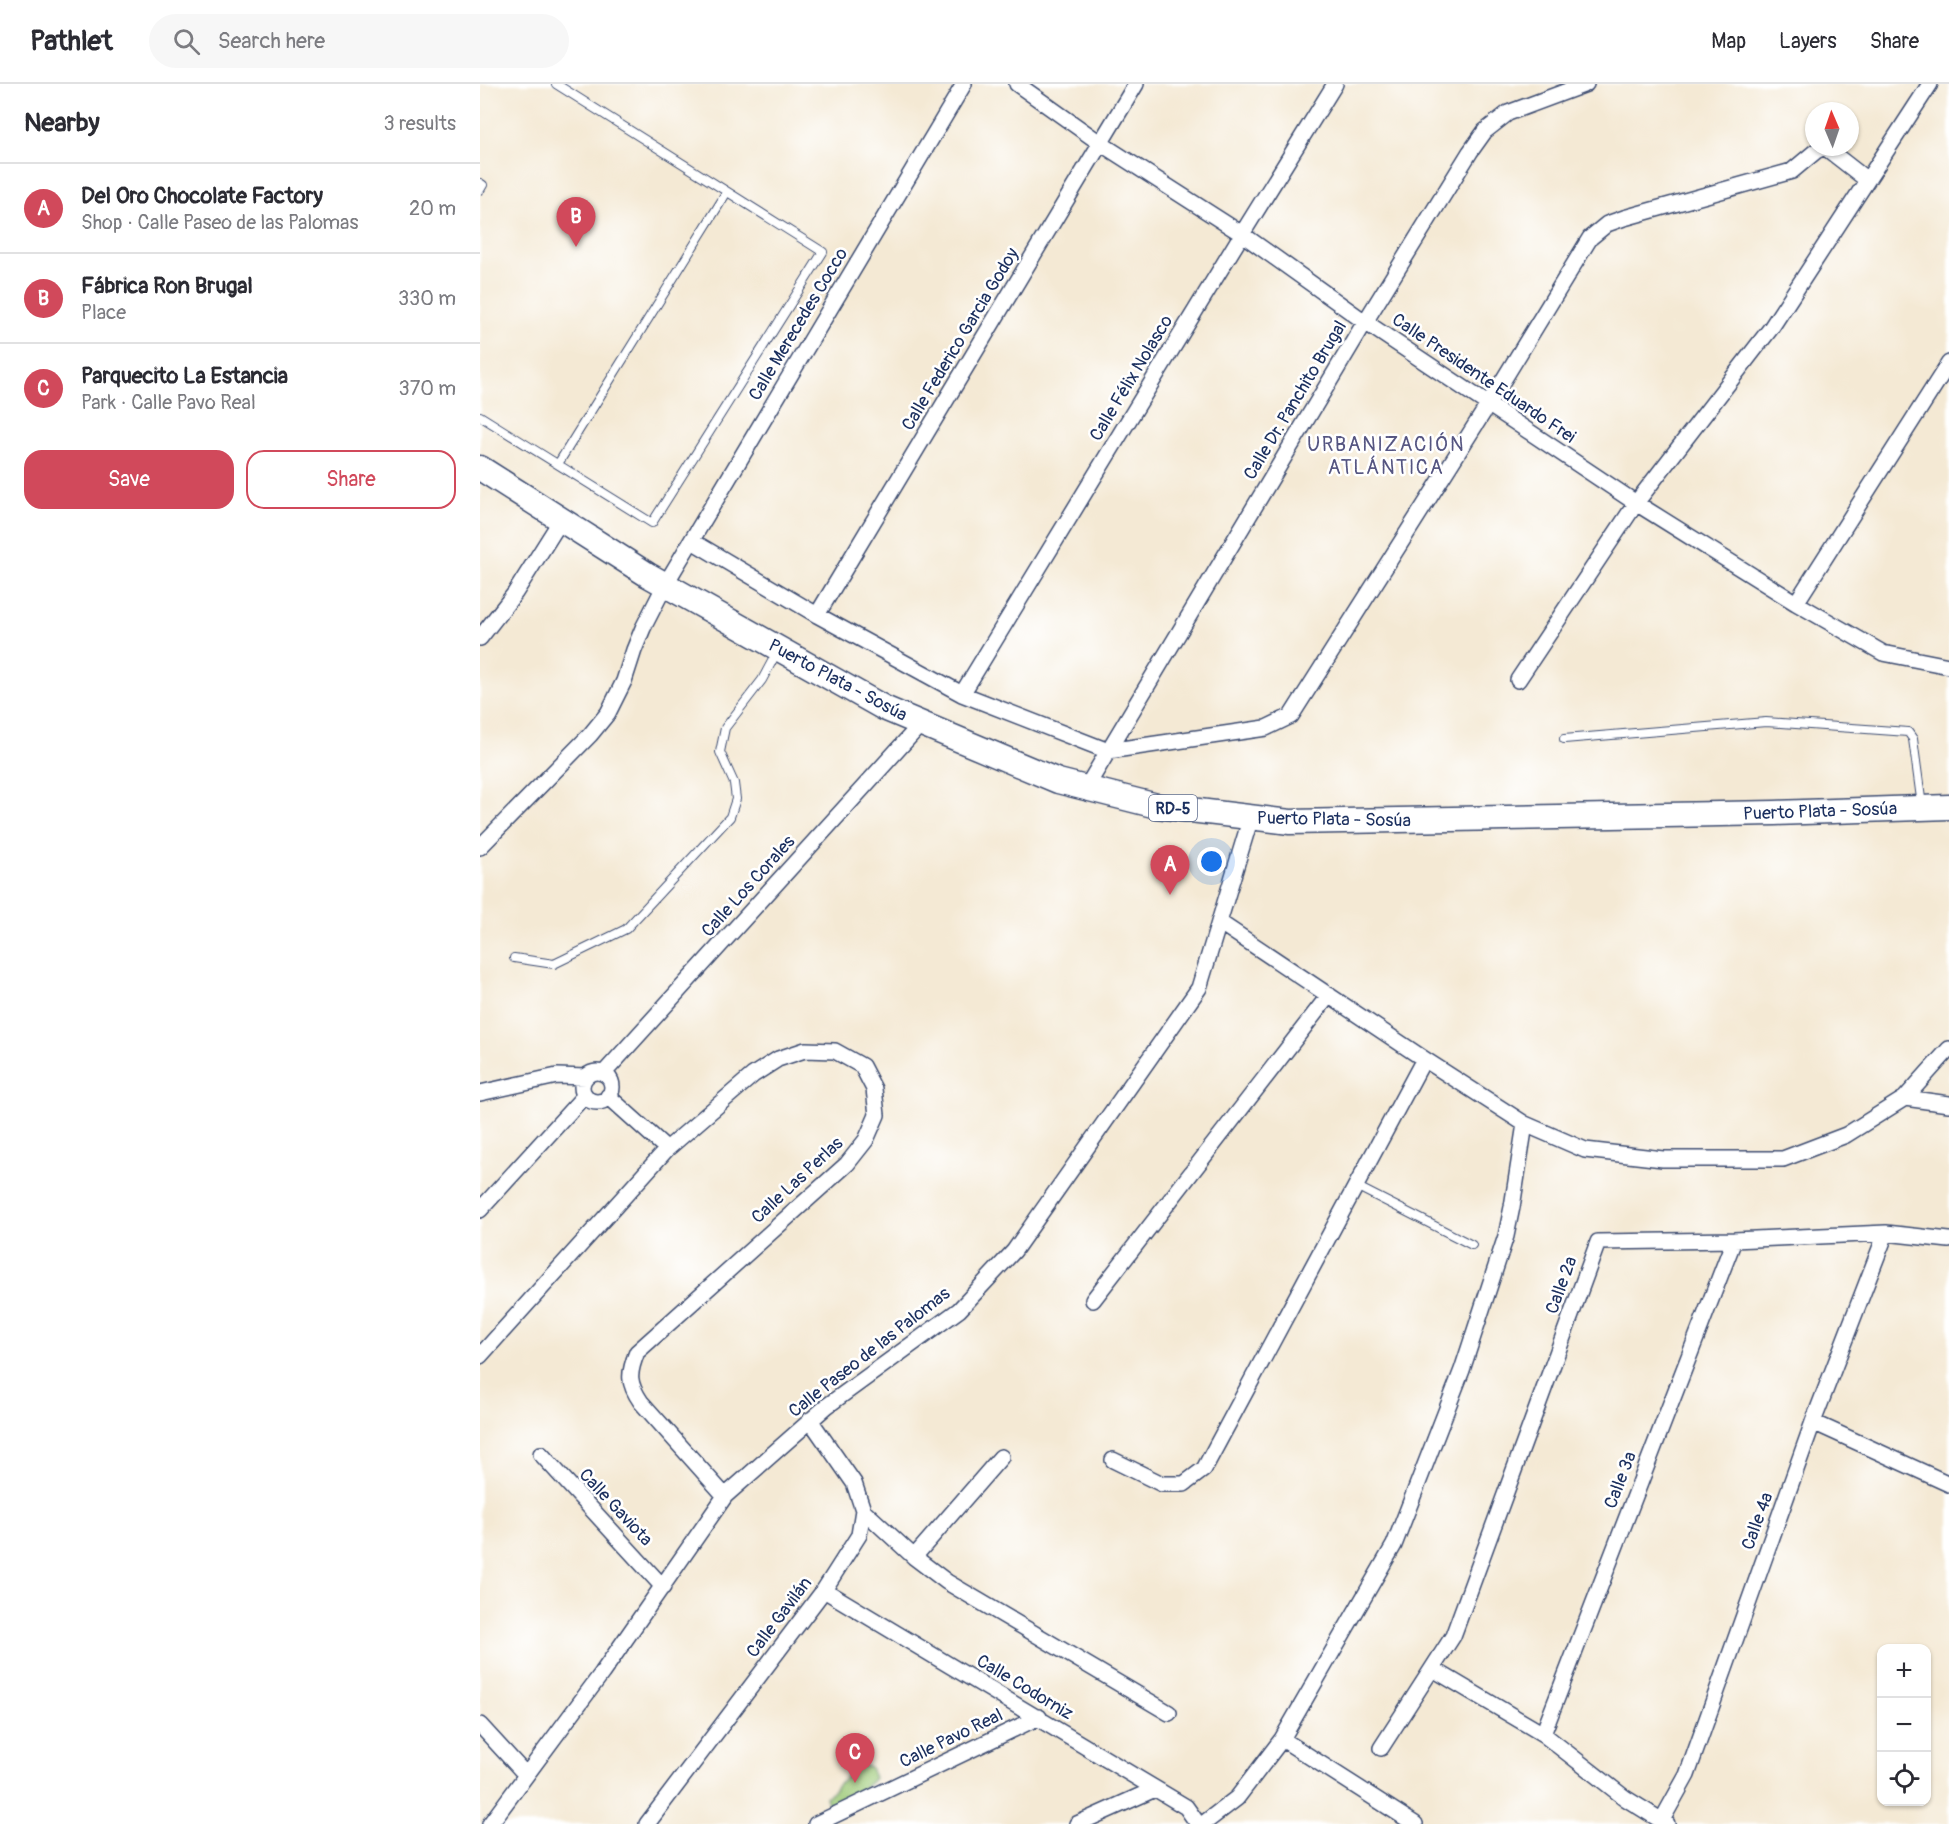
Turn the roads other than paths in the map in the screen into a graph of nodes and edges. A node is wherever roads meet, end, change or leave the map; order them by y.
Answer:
1 (556, 84) edge
2 (964, 84) edge
3 (1017, 84) edge
4 (1136, 84) edge
5 (1335, 84) edge
6 (1586, 84) edge
7 (1930, 84) edge
8 (1100, 143) junction
9 (1867, 180) junction
10 (480, 183) edge
11 (480, 190) edge
12 (727, 192) junction
13 (1242, 234) junction
14 (1365, 322) junction
15 (1949, 363) edge
16 (1488, 405) junction
17 (480, 416) edge
18 (558, 464) junction
19 (480, 468) edge
20 (1636, 503) junction
21 (561, 520) junction
22 (692, 541) junction
23 (665, 585) junction
24 (1796, 603) junction
25 (817, 615) junction
26 (480, 638) edge
27 (779, 649) junction
28 (1949, 666) edge
29 (1518, 680) dead end
30 (962, 694) junction
31 (921, 724) junction
32 (1564, 739) dead end
33 (1108, 752) junction
34 (1086, 788) junction
35 (1922, 807) junction
36 (1949, 807) edge
37 (1251, 817) junction
38 (480, 847) edge
39 (1219, 922) junction
40 (514, 958) dead end
41 (1329, 995) junction
42 (1949, 1049) edge
43 (1424, 1059) junction
44 (604, 1073) junction
45 (586, 1077) junction
46 (480, 1093) edge
47 (585, 1095) junction
48 (608, 1096) junction
49 (1905, 1098) junction
50 (1949, 1104) edge
51 (1525, 1124) junction
52 (667, 1149) junction
53 (1356, 1186) junction
54 (480, 1210) edge
55 (1886, 1233) junction
56 (1734, 1240) junction
57 (1949, 1240) edge
58 (1472, 1245) dead end
59 (1093, 1300) dead end
60 (480, 1356) edge
61 (810, 1420) junction
62 (1813, 1422) junction
63 (541, 1454) dead end
64 (1001, 1457) dead end
65 (1113, 1460) dead end
66 (1949, 1484) edge
67 (725, 1496) junction
68 (863, 1510) junction
69 (914, 1557) junction
70 (663, 1587) junction
71 (824, 1590) junction
72 (1432, 1669) junction
73 (1169, 1713) dead end
74 (1039, 1718) junction
75 (480, 1725) edge
76 (1543, 1734) junction
77 (1282, 1738) junction
78 (1381, 1748) dead end
79 (525, 1775) junction
80 (1155, 1789) junction
81 (1665, 1822) edge
82 (490, 1824) edge
83 (647, 1824) edge
84 (816, 1824) edge
85 (1077, 1824) edge
86 (1198, 1824) edge
87 (1203, 1824) edge
88 (1415, 1824) edge

1 - 12 lane
2 - 22 street, Calle Merecedes Cocco
3 - 8 street, Calle Presidente Eduardo Frei
4 - 8 street, Calle Federico Garcia Godoy
5 - 13 street, Calle Félix Nolasco
6 - 14 street, Calle Dr. Panchito Brugal
7 - 9 street
8 - 13 street, Calle Presidente Eduardo Frei
8 - 25 street, Calle Federico Garcia Godoy
9 - 16 street
9 - 20 street
10 - 11 lane
12 - 18 lane
12 - 18 lane
13 - 14 street, Calle Presidente Eduardo Frei
13 - 30 street, Calle Félix Nolasco
14 - 16 street, Calle Presidente Eduardo Frei
14 - 33 street, Calle Dr. Panchito Brugal
15 - 24 street
16 - 20 street, Calle Presidente Eduardo Frei
16 - 33 street
17 - 18 lane
19 - 21 main road, Puerto Plata - Sosúa / RD-5
20 - 24 street, Calle Presidente Eduardo Frei
20 - 29 street
21 - 23 main road, Puerto Plata - Sosúa / RD-5
21 - 26 street
22 - 23 street, Calle Merecedes Cocco
22 - 25 street
23 - 27 main road, Puerto Plata - Sosúa / RD-5
23 - 38 street, Calle Merecedes Cocco
24 - 28 street, Calle Presidente Eduardo Frei
25 - 30 street
27 - 31 main road, Puerto Plata - Sosúa / RD-5
27 - 40 lane
30 - 33 street
31 - 34 main road, Puerto Plata - Sosúa / RD-5
31 - 44 street, Calle Los Corales
32 - 35 lane
33 - 34 street, Calle Dr. Panchito Brugal
34 - 37 main road, Puerto Plata - Sosúa / RD-5
35 - 36 main road, Puerto Plata - Sosúa / RD-5
35 - 37 main road, Puerto Plata - Sosúa / RD-5
37 - 39 street, Calle Paseo de las Palomas
39 - 41 street
39 - 61 street, Calle Paseo de las Palomas
41 - 43 street
41 - 59 street
42 - 49 street
43 - 51 street
43 - 53 street
44 - 45 street
44 - 48 street
45 - 46 street
45 - 47 street
47 - 48 street
47 - 54 street
48 - 52 street
49 - 50 street
49 - 51 street
51 - 77 street
52 - 60 street, Calle Las Perlas
52 - 67 street, Calle Las Perlas
53 - 58 lane
53 - 65 street
55 - 56 street, Calle 2ª
55 - 57 street, Calle 2ª
55 - 62 street, Calle 4ª
56 - 72 street, Calle 2ª
56 - 76 street, Calle 3ª
61 - 67 street, Calle Paseo de las Palomas
61 - 68 street
62 - 66 street
62 - 81 street, Calle 4ª
63 - 70 street, Calle Gaviota
64 - 69 street
67 - 70 street, Calle Paseo de las Palomas
68 - 69 street
68 - 71 street, Calle Gavilán
69 - 73 street
70 - 79 street, Calle Paseo de las Palomas
71 - 74 street, Calle Codorniz
71 - 83 street, Calle Gavilán
72 - 76 street
72 - 78 street
74 - 80 street, Calle Codorniz
74 - 84 street, Calle Pavo Real
75 - 79 street
76 - 81 street
77 - 87 street
77 - 88 street
79 - 82 street, Calle Paseo de las Palomas
80 - 85 street
80 - 86 street, Calle Codorniz

